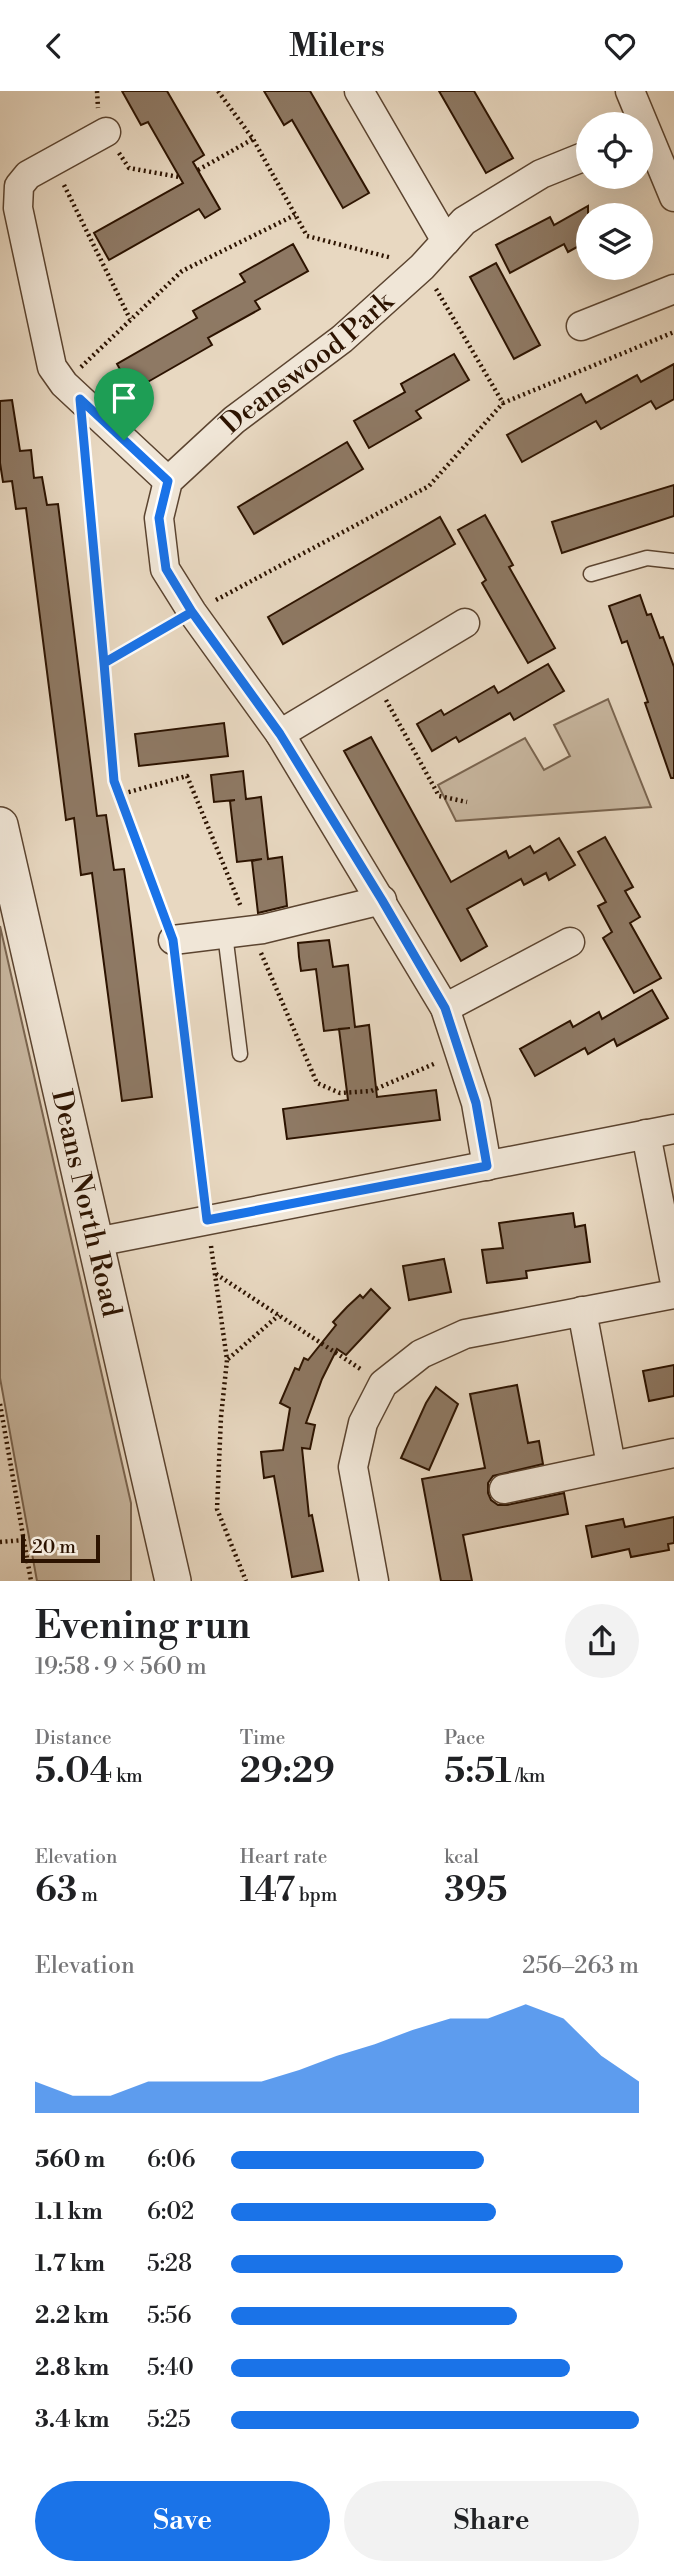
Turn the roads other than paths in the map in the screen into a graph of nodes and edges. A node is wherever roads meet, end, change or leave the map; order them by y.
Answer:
1 (359, 91) edge
2 (630, 91) edge
3 (637, 112) edge
4 (106, 132) dead end
5 (653, 154) edge
6 (576, 160) edge
7 (674, 197) edge
8 (446, 241) junction
9 (674, 289) edge
10 (581, 326) dead end
11 (168, 481) junction
12 (674, 561) edge
13 (591, 574) dead end
14 (465, 623) dead end
15 (280, 734) junction
16 (0, 825) edge
17 (382, 900) junction
18 (225, 934) junction
19 (173, 940) road end
20 (570, 943) dead end
21 (445, 1008) junction
22 (240, 1054) dead end
23 (674, 1129) edge
24 (646, 1134) junction
25 (487, 1166) junction
26 (96, 1242) junction
27 (674, 1278) edge
28 (674, 1294) edge
29 (582, 1311) junction
30 (674, 1453) edge
31 (611, 1465) junction
32 (504, 1489) dead end
33 (173, 1581) edge
34 (374, 1581) edge

1 - 8 street
2 - 3 street
4 - 11 street
5 - 7 street
6 - 8 street, Deanswood Park
8 - 11 street, Deanswood Park
9 - 10 street
11 - 15 street
12 - 13 lane
14 - 15 street
15 - 17 street
16 - 26 street, Deans North Road
17 - 18 street
17 - 21 street
18 - 19 street
18 - 22 lane
20 - 21 street
21 - 25 street
23 - 24 street
24 - 25 street
24 - 27 street
25 - 26 street
26 - 33 street, Deans North Road
28 - 29 street
29 - 31 street
29 - 34 street
30 - 31 street
31 - 32 street

